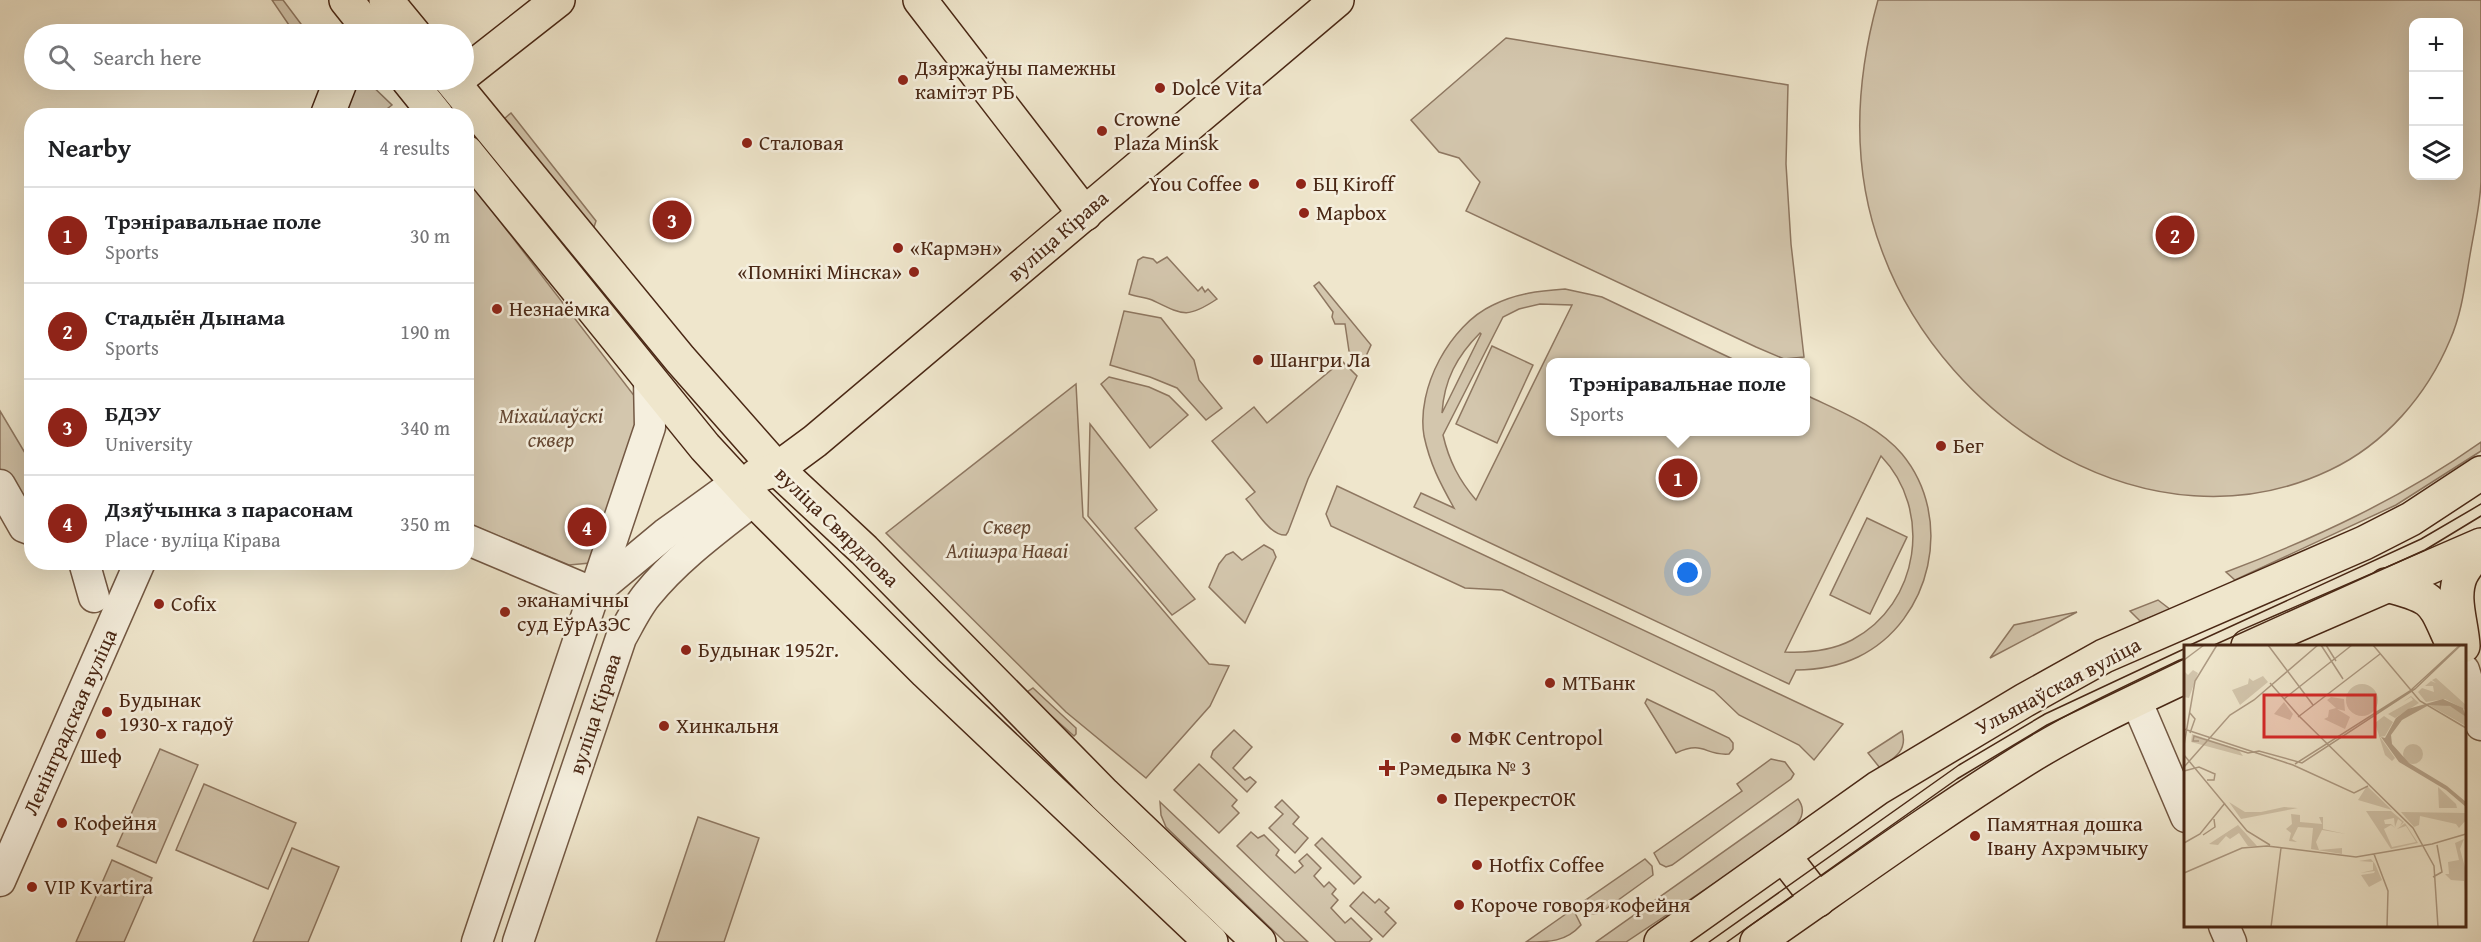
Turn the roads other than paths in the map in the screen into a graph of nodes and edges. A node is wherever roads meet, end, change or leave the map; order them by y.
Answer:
1 (558, 0) edge
2 (920, 0) edge
3 (1337, 0) edge
4 (365, 18) edge
5 (383, 24) edge
6 (474, 65) edge
7 (337, 90) edge
8 (441, 90) edge
9 (465, 90) edge
10 (421, 104) edge
11 (330, 108) edge
12 (474, 162) edge
13 (1085, 214) junction
14 (649, 379) junction
15 (777, 469) junction
16 (2481, 473) edge
17 (0, 485) edge
18 (746, 491) junction
19 (24, 527) edge
20 (474, 542) edge
21 (2481, 546) edge
22 (86, 570) edge
23 (136, 570) edge
24 (2386, 585) junction
25 (594, 593) junction
26 (94, 597) dead end
27 (2250, 645) edge
28 (2453, 645) edge
29 (2463, 645) edge
30 (2104, 656) junction
31 (2466, 676) edge
32 (2184, 677) edge
33 (2136, 700) junction
34 (2481, 725) edge
35 (2184, 812) edge
36 (1784, 856) junction
37 (0, 881) edge
38 (1818, 900) junction
39 (2224, 927) edge
40 (477, 942) edge
41 (518, 942) edge
42 (1211, 942) edge
43 (1259, 942) edge
44 (1661, 942) edge
45 (1757, 942) edge
46 (2231, 942) edge

1 - 6 main road
2 - 13 main road
3 - 13 main road, вуліца Кірава
4 - 5 main road
7 - 11 main road
8 - 10 street
9 - 15 main road, вуліца Свярдлова
12 - 14 main road, вуліца Свярдлова
13 - 15 main road, вуліца Кірава
14 - 18 main road, вуліца Свярдлова
14 - 25 street, вуліца Кірава
15 - 18 main road, вуліца Кірава
15 - 43 main road, вуліца Свярдлова
16 - 30 main road, Ульянаўская вуліца
17 - 19 street
18 - 25 street, вуліца Кірава
18 - 41 street, вуліца Кірава
18 - 42 main road, вуліца Свярдлова
20 - 25 street
21 - 24 main road
21 - 29 main road
22 - 26 street
23 - 37 street, Ленінградская вуліца
24 - 27 main road
24 - 28 main road
25 - 40 street, вуліца Кірава
30 - 33 main road
30 - 36 main road, Ульянаўская вуліца
31 - 34 street
32 - 33 main road
33 - 35 street
33 - 38 main road
36 - 38 main road
36 - 44 main road, Ульянаўская вуліца
38 - 45 main road
39 - 46 street

